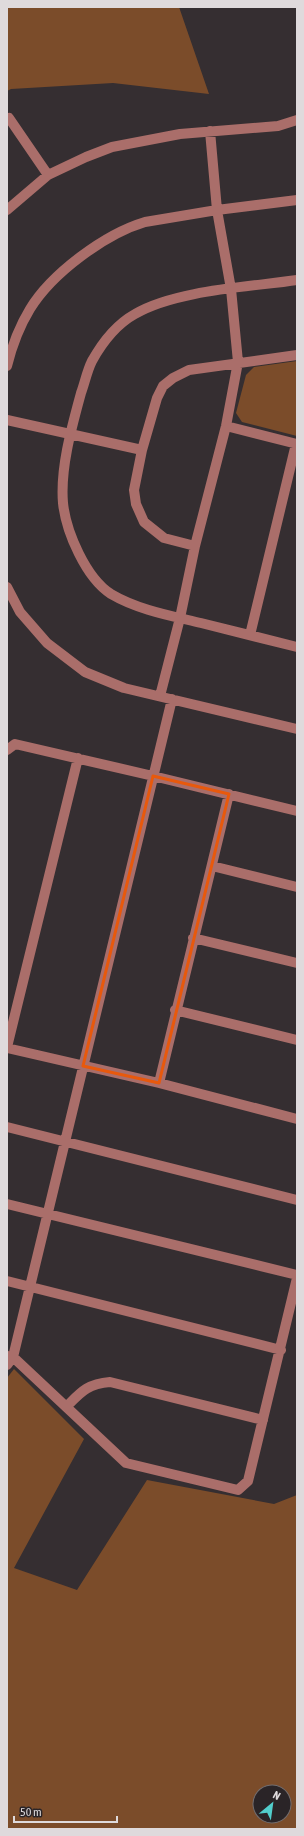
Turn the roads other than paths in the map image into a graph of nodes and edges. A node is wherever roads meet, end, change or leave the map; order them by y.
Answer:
1 (7, 118) edge
2 (297, 120) edge
3 (210, 131) junction
4 (48, 175) junction
5 (297, 200) edge
6 (7, 210) edge
7 (218, 210) junction
8 (297, 280) edge
9 (231, 289) junction
10 (297, 355) edge
11 (238, 362) junction
12 (7, 366) edge
13 (7, 420) edge
14 (226, 426) junction
15 (70, 433) junction
16 (297, 444) edge
17 (142, 450) junction
18 (195, 546) junction
19 (7, 587) edge
20 (180, 618) junction
21 (250, 635) junction
22 (297, 647) edge
23 (160, 696) junction
24 (172, 699) junction
25 (297, 729) edge
26 (7, 750) edge
27 (78, 758) junction
28 (153, 776) junction
29 (229, 794) junction
30 (297, 811) edge
31 (212, 866) junction
32 (297, 887) edge
33 (193, 938) junction
34 (297, 963) edge
35 (175, 1010) junction
36 (297, 1040) edge
37 (7, 1047) edge
38 (83, 1066) junction
39 (159, 1084) junction
40 (297, 1119) edge
41 (7, 1127) edge
42 (64, 1142) junction
43 (297, 1200) edge
44 (7, 1204) edge
45 (47, 1215) junction
46 (297, 1275) edge
47 (297, 1278) edge
48 (7, 1280) edge
49 (30, 1286) junction
50 (281, 1350) junction
51 (9, 1359) edge
52 (66, 1407) junction
53 (263, 1420) junction

1 - 4 street
2 - 3 street
3 - 4 street
3 - 7 street
4 - 6 street
5 - 7 street
7 - 9 street
7 - 12 street
8 - 9 street
9 - 11 street
9 - 15 street
10 - 11 street
11 - 14 street
11 - 17 street
13 - 15 street
14 - 16 street
14 - 18 street
15 - 17 street
15 - 20 street
16 - 21 street
17 - 18 street
18 - 20 street
19 - 23 street
20 - 21 street
20 - 23 street
21 - 22 street
23 - 24 street
24 - 25 street
24 - 28 street
26 - 27 street
27 - 28 street
27 - 37 street
28 - 29 street
28 - 38 street
29 - 30 street
29 - 31 street
31 - 32 street
31 - 33 street
33 - 34 street
33 - 35 street
35 - 36 street
35 - 39 street
37 - 38 street
38 - 39 street
38 - 42 street
39 - 40 street
41 - 42 street
42 - 43 street
42 - 45 street
44 - 45 street
45 - 46 street
45 - 49 street
47 - 50 street
48 - 49 street
49 - 50 street
49 - 51 street
50 - 53 street
51 - 52 street
52 - 53 street
52 - 53 street

